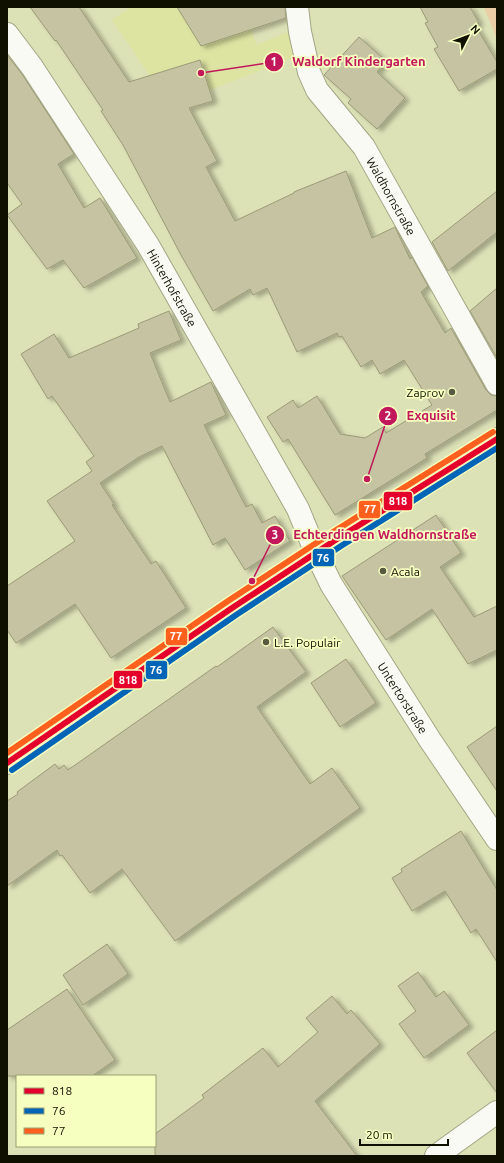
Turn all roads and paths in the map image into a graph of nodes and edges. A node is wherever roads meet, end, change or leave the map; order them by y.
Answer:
1 (297, 7) edge
2 (7, 34) edge
3 (497, 384) edge
4 (497, 439) edge
5 (316, 553) junction
6 (7, 763) edge
7 (497, 839) edge
8 (497, 1112) edge
9 (436, 1156) edge

1 - 3 street, Waldhornstraße
2 - 5 street, Hinterhofstraße
4 - 5 street
5 - 6 street
5 - 7 street, Untertorstraße
8 - 9 street

